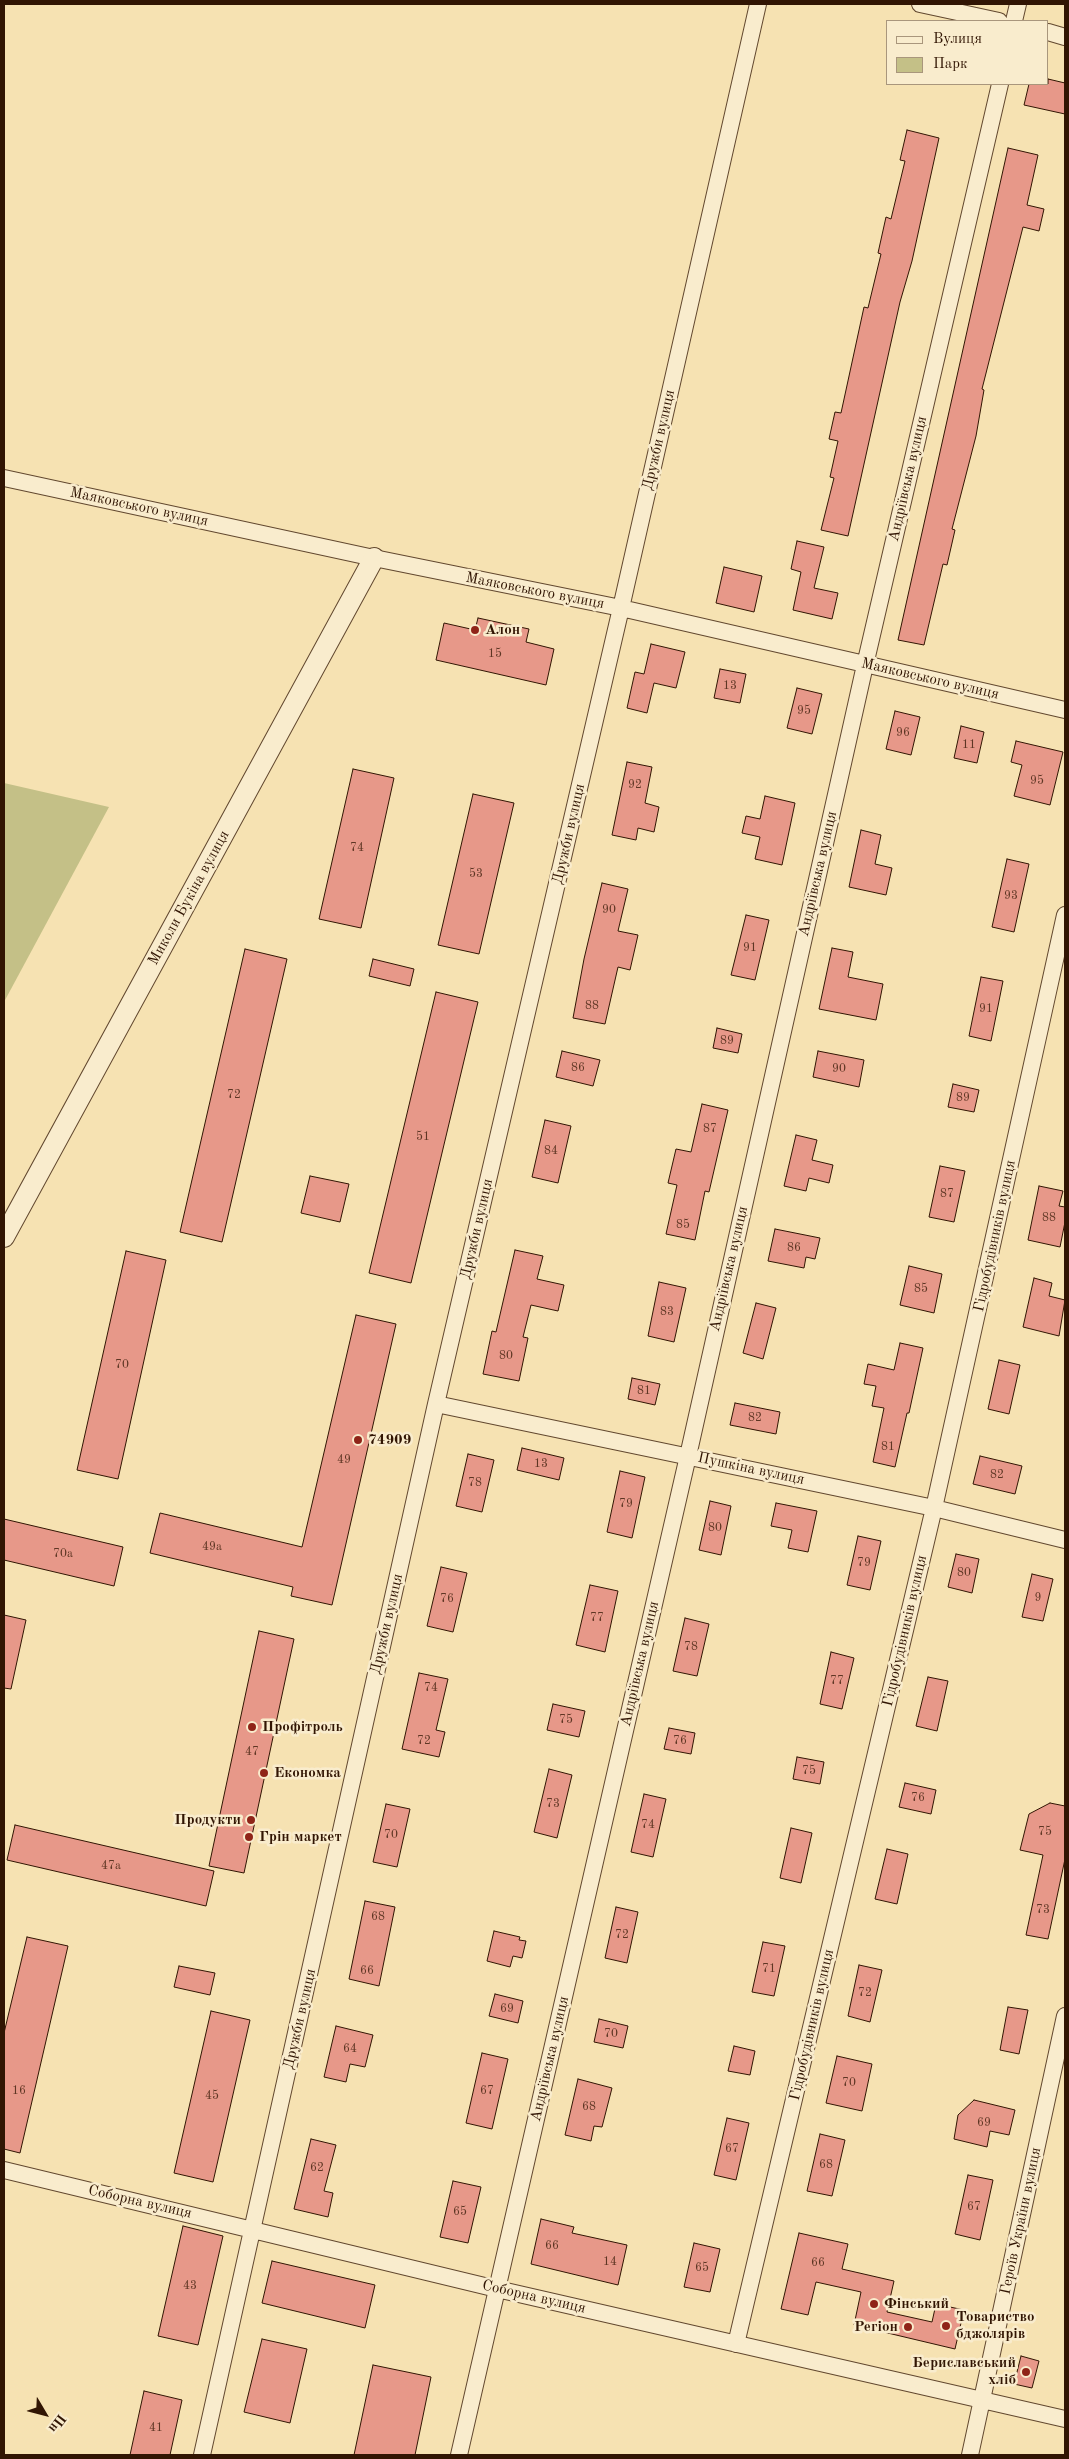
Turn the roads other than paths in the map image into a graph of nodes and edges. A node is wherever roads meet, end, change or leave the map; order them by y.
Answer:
1 (758, 4) edge
2 (920, 4) edge
3 (1018, 4) edge
4 (994, 20) edge
5 (1014, 20) edge
6 (1049, 32) edge
7 (1065, 36) edge
8 (1000, 85) edge
9 (4, 478) edge
10 (374, 558) junction
11 (622, 608) junction
12 (865, 664) junction
13 (1065, 710) edge
14 (1065, 915) edge
15 (4, 1237) edge
16 (436, 1404) junction
17 (688, 1456) junction
18 (934, 1508) junction
19 (1065, 1540) edge
20 (1065, 2016) edge
21 (4, 2170) edge
22 (253, 2228) junction
23 (497, 2289) junction
24 (736, 2344) junction
25 (982, 2399) junction
26 (1065, 2418) edge
27 (202, 2455) edge
28 (459, 2455) edge
29 (970, 2455) edge

1 - 11 street, Дружби вулиця
2 - 4 street
3 - 5 street
6 - 7 street
8 - 12 street, Андріївська вулиця
9 - 10 street, Маяковського вулиця
10 - 11 street, Маяковського вулиця
10 - 15 street, Миколи Букіна вулиця
11 - 12 street, Маяковського вулиця
11 - 16 street, Дружби вулиця
12 - 13 street, Маяковського вулиця
12 - 17 street, Андріївська вулиця
14 - 18 street, Гідробудівників вулиця
16 - 17 street, Пушкіна вулиця
16 - 22 street, Дружби вулиця
17 - 18 street, Пушкіна вулиця
17 - 23 street, Андріївська вулиця
18 - 19 street, Пушкіна вулиця
18 - 24 street, Гідробудівників вулиця
20 - 25 street, Героїв України вулиця
21 - 22 street, Соборна вулиця
22 - 23 street, Соборна вулиця
22 - 27 street, Дружби вулиця
23 - 24 street, Соборна вулиця
23 - 28 street, Андріївська вулиця
24 - 25 street, Соборна вулиця
25 - 26 street, Соборна вулиця
25 - 29 street, Героїв України вулиця

